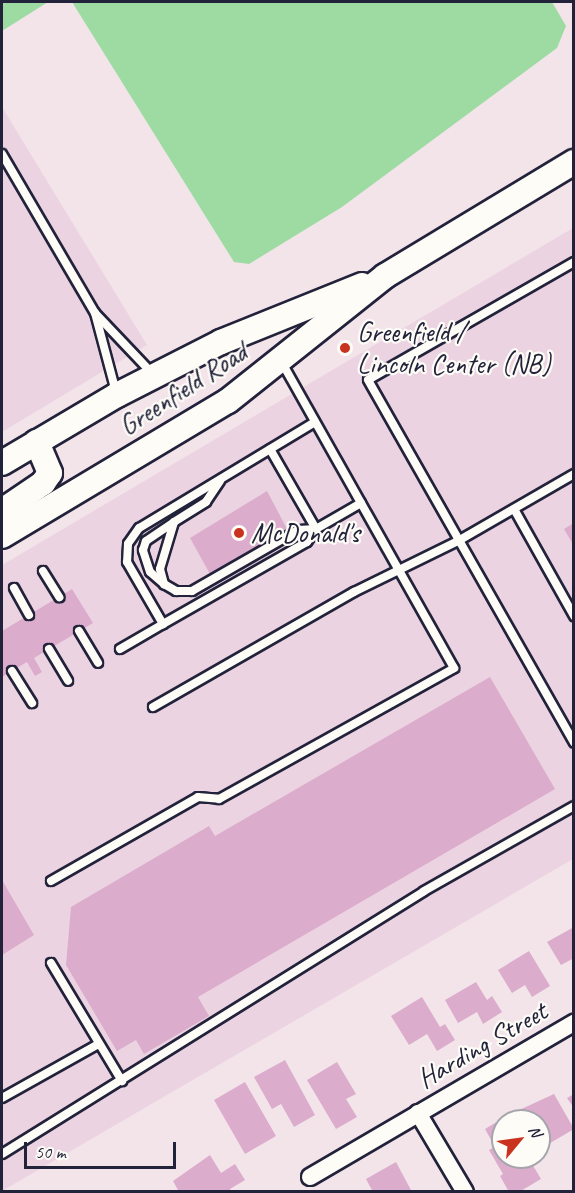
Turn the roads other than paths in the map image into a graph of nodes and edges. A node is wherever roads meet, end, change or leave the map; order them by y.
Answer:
1 (2, 154) edge
2 (573, 162) edge
3 (573, 262) edge
4 (385, 276) junction
5 (95, 313) junction
6 (280, 360) junction
7 (154, 376) junction
8 (117, 395) junction
9 (315, 422) junction
10 (37, 442) junction
11 (270, 449) junction
12 (2, 463) edge
13 (573, 474) edge
14 (222, 478) junction
15 (361, 503) junction
16 (514, 509) junction
17 (2, 511) edge
18 (174, 522) junction
19 (316, 529) junction
20 (2, 536) edge
21 (458, 541) junction
22 (399, 569) junction
23 (44, 571) dead end
24 (164, 584) junction
25 (14, 588) dead end
26 (58, 597) dead end
27 (29, 615) dead end
28 (573, 615) edge
29 (163, 624) junction
30 (79, 631) dead end
31 (49, 649) dead end
32 (120, 649) dead end
33 (98, 663) dead end
34 (12, 671) dead end
35 (68, 681) dead end
36 (32, 703) dead end
37 (153, 707) dead end
38 (573, 742) edge
39 (573, 806) edge
40 (51, 880) dead end
41 (51, 963) dead end
42 (573, 1023) edge
43 (97, 1045) junction
44 (122, 1081) junction
45 (2, 1085) edge
46 (4, 1096) edge
47 (418, 1113) junction
48 (2, 1154) edge
49 (310, 1177) dead end
50 (465, 1191) edge

1 - 5 lane
2 - 4 main road, Greenfield Road
3 - 21 lane
4 - 6 main road, Greenfield Road
4 - 7 main road, Greenfield Road
5 - 7 lane
5 - 8 lane
6 - 9 lane
6 - 20 main road, Greenfield Road
7 - 8 main road, Greenfield Road
8 - 10 main road, Greenfield Road
9 - 11 lane
9 - 15 lane
10 - 12 main road, Greenfield Road
10 - 17 main road
11 - 14 lane
11 - 19 lane
13 - 16 lane
14 - 18 lane
14 - 29 lane
15 - 19 lane
15 - 22 lane
16 - 21 lane
16 - 28 lane
18 - 24 lane
18 - 24 lane
19 - 24 lane
19 - 29 lane
21 - 22 lane
21 - 38 lane
22 - 37 lane
22 - 40 lane
23 - 26 lane
25 - 27 lane
29 - 32 lane
30 - 33 lane
31 - 35 lane
34 - 36 lane
39 - 44 lane
41 - 43 lane
42 - 47 street, Harding Street
43 - 44 lane
43 - 46 lane
44 - 48 lane
45 - 46 lane
47 - 49 street, Harding Street
47 - 50 street

